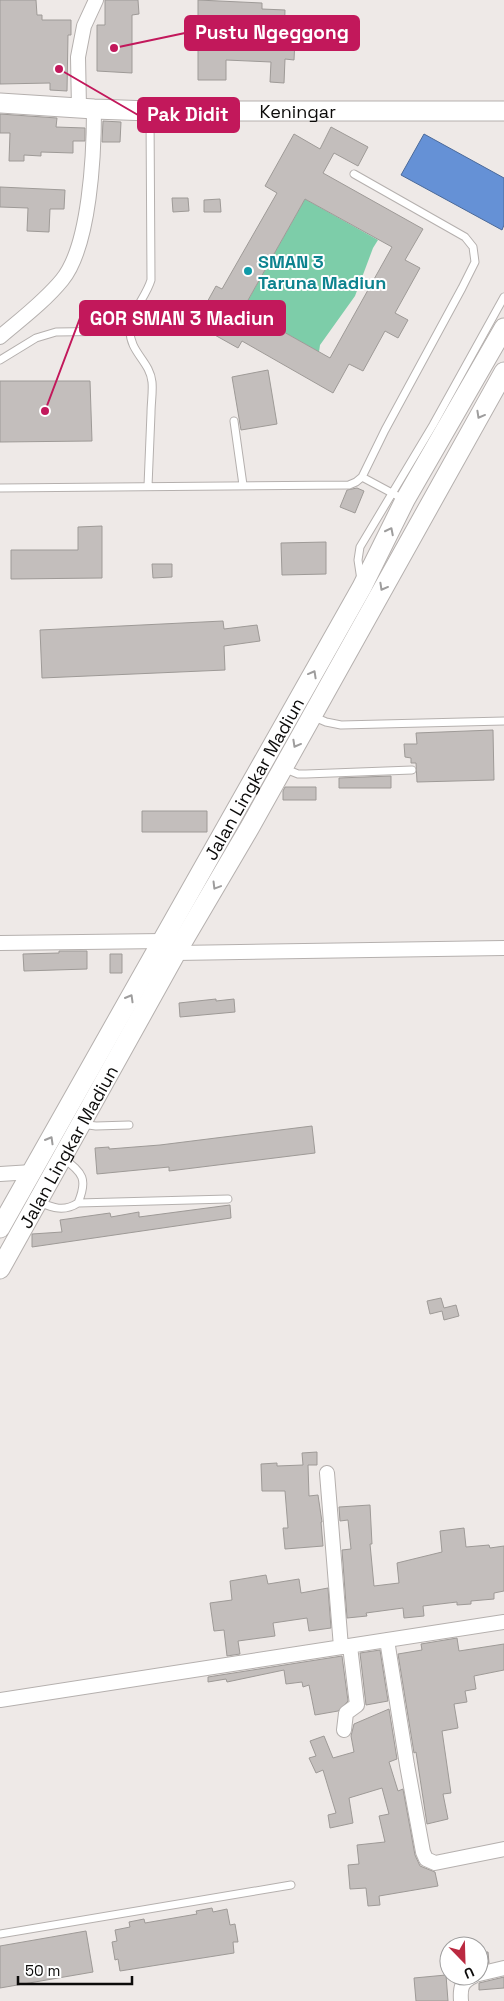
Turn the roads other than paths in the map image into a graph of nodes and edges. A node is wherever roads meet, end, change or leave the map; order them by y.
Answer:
1 (96, 0) edge
2 (0, 103) edge
3 (86, 109) junction
4 (150, 110) junction
5 (504, 111) edge
6 (354, 174) dead end
7 (504, 296) edge
8 (504, 328) edge
9 (130, 331) junction
10 (0, 337) edge
11 (0, 360) edge
12 (478, 374) junction
13 (500, 379) edge
14 (234, 421) dead end
15 (362, 476) junction
16 (243, 485) junction
17 (148, 486) junction
18 (0, 488) edge
19 (399, 496) junction
20 (312, 716) junction
21 (504, 722) edge
22 (283, 768) junction
23 (412, 770) dead end
24 (0, 943) edge
25 (169, 947) junction
26 (504, 948) edge
27 (81, 1124) junction
28 (129, 1125) dead end
29 (62, 1158) junction
30 (32, 1172) junction
31 (0, 1174) edge
32 (228, 1200) dead end
33 (38, 1202) junction
34 (78, 1203) junction
35 (0, 1228) edge
36 (0, 1269) edge
37 (327, 1473) dead end
38 (504, 1622) edge
39 (387, 1640) junction
40 (345, 1646) junction
41 (0, 1700) edge
42 (344, 1730) dead end
43 (504, 1849) edge
44 (291, 1885) dead end
45 (0, 1934) edge
46 (504, 1968) edge
47 (489, 1972) edge
48 (461, 1986) edge
49 (461, 2001) edge

1 - 3 street
2 - 3 main road, Keningar
3 - 4 main road, Keningar
3 - 10 street
4 - 5 main road, Keningar
4 - 9 lane
6 - 15 lane
7 - 19 lane
8 - 12 main road, Jalan Lingkar Madiun
9 - 11 lane
9 - 17 lane
12 - 13 main road
12 - 19 main road, Jalan Lingkar Madiun
13 -> 20 main road, Jalan Lingkar Madiun
14 - 16 lane
15 - 16 lane
15 - 19 lane
16 - 17 lane
17 - 18 lane
25 -> 19 main road, Jalan Lingkar Madiun
20 - 21 lane
20 -> 22 main road, Jalan Lingkar Madiun
22 - 23 lane
22 -> 25 main road, Jalan Lingkar Madiun
24 - 25 street
25 - 26 street
25 - 27 main road, Jalan Lingkar Madiun
30 -> 25 main road, Jalan Lingkar Madiun
27 - 28 lane
27 - 29 main road, Jalan Lingkar Madiun
29 - 33 main road, Jalan Lingkar Madiun
29 - 34 lane
30 - 31 street
30 - 35 main road, Jalan Lingkar Madiun
32 - 34 lane
33 - 34 lane
33 - 36 main road, Jalan Lingkar Madiun
37 - 40 street
38 - 39 street
39 - 40 street
39 - 43 street
40 - 41 street
40 - 42 street
44 - 45 lane
46 - 47 street
48 - 49 street

